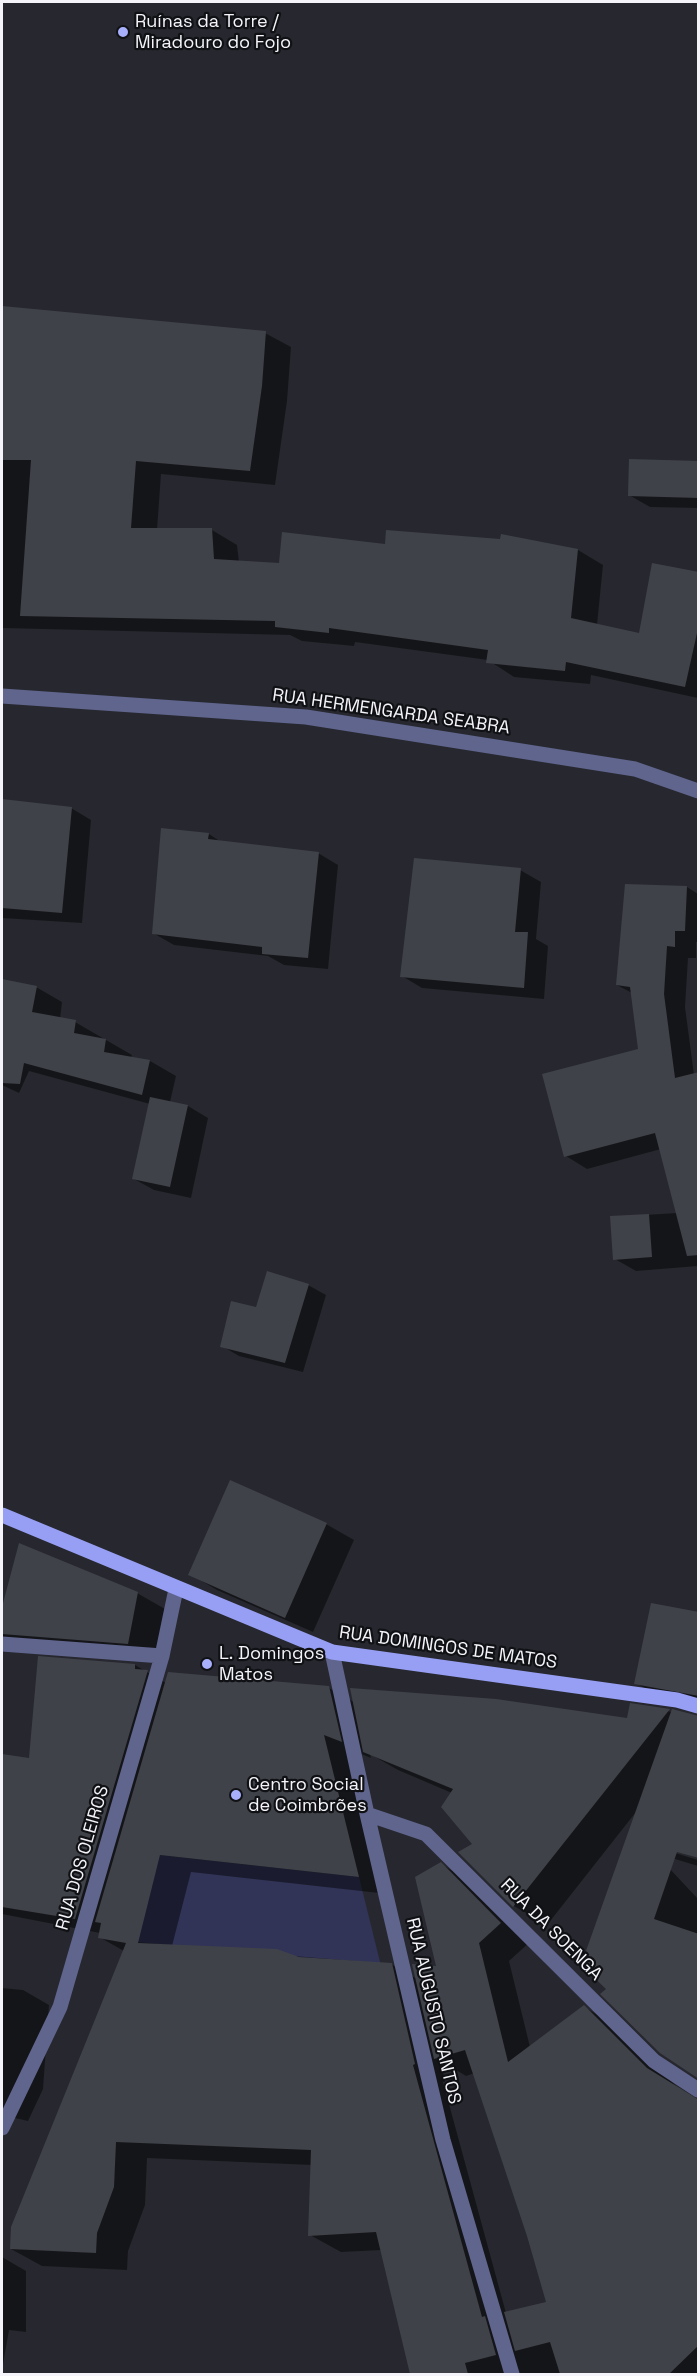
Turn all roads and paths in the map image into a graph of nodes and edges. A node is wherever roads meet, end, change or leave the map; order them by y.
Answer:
1 (2, 696) edge
2 (699, 791) edge
3 (2, 1515) edge
4 (176, 1589) junction
5 (2, 1644) edge
6 (333, 1652) junction
7 (162, 1656) junction
8 (699, 1706) edge
9 (367, 1814) junction
10 (699, 2091) edge
11 (2, 2128) edge
12 (512, 2374) edge

1 - 2 street, RUA HERMENGARDA SEABRA
3 - 4 main road, RUA DOMINGOS DE MATOS
4 - 6 main road, RUA DOMINGOS DE MATOS
4 - 7 street, RUA DOS OLEIROS
5 - 7 street
6 - 8 main road, RUA DOMINGOS DE MATOS
6 - 9 street, RUA AUGUSTO SANTOS
7 - 11 street, RUA DOS OLEIROS
9 - 10 street, RUA DA SOENGA
9 - 12 street, RUA AUGUSTO SANTOS

